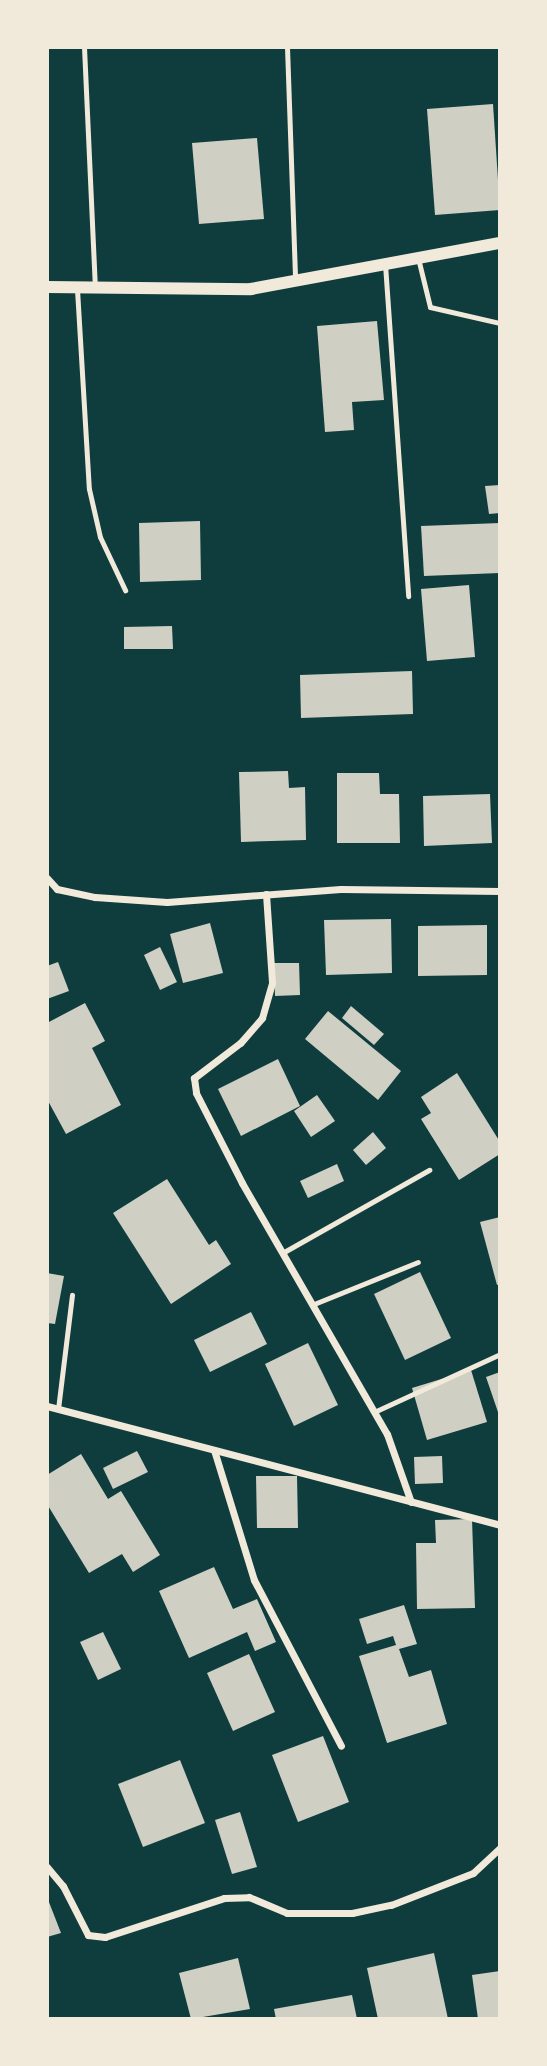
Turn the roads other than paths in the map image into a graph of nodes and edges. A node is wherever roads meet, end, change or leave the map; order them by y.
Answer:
1 (84, 47) edge
2 (287, 47) edge
3 (500, 243) edge
4 (418, 258) junction
5 (385, 264) junction
6 (295, 281) junction
7 (47, 287) edge
8 (77, 289) junction
9 (95, 290) junction
10 (500, 323) edge
11 (125, 590) dead end
12 (408, 596) dead end
13 (47, 878) edge
14 (500, 891) edge
15 (266, 894) junction
16 (429, 1170) dead end
17 (284, 1252) junction
18 (418, 1262) dead end
19 (72, 1295) dead end
20 (314, 1304) junction
21 (500, 1354) edge
22 (47, 1406) edge
23 (58, 1409) junction
24 (374, 1412) junction
25 (214, 1450) junction
26 (411, 1502) junction
27 (500, 1525) edge
28 (341, 1746) dead end
29 (500, 1848) edge
30 (47, 1867) edge

1 - 9 lane
2 - 6 lane
3 - 4 street
4 - 5 street
4 - 10 lane
5 - 6 street
5 - 12 lane
6 - 9 street
7 - 8 street
8 - 9 street
8 - 11 lane
13 - 15 street
14 - 15 street
15 - 17 street
16 - 17 lane
17 - 20 street
18 - 20 lane
19 - 23 lane
20 - 24 street
21 - 24 lane
22 - 23 street
23 - 25 street
24 - 26 street
25 - 26 street
25 - 28 street
26 - 27 street
29 - 30 street

